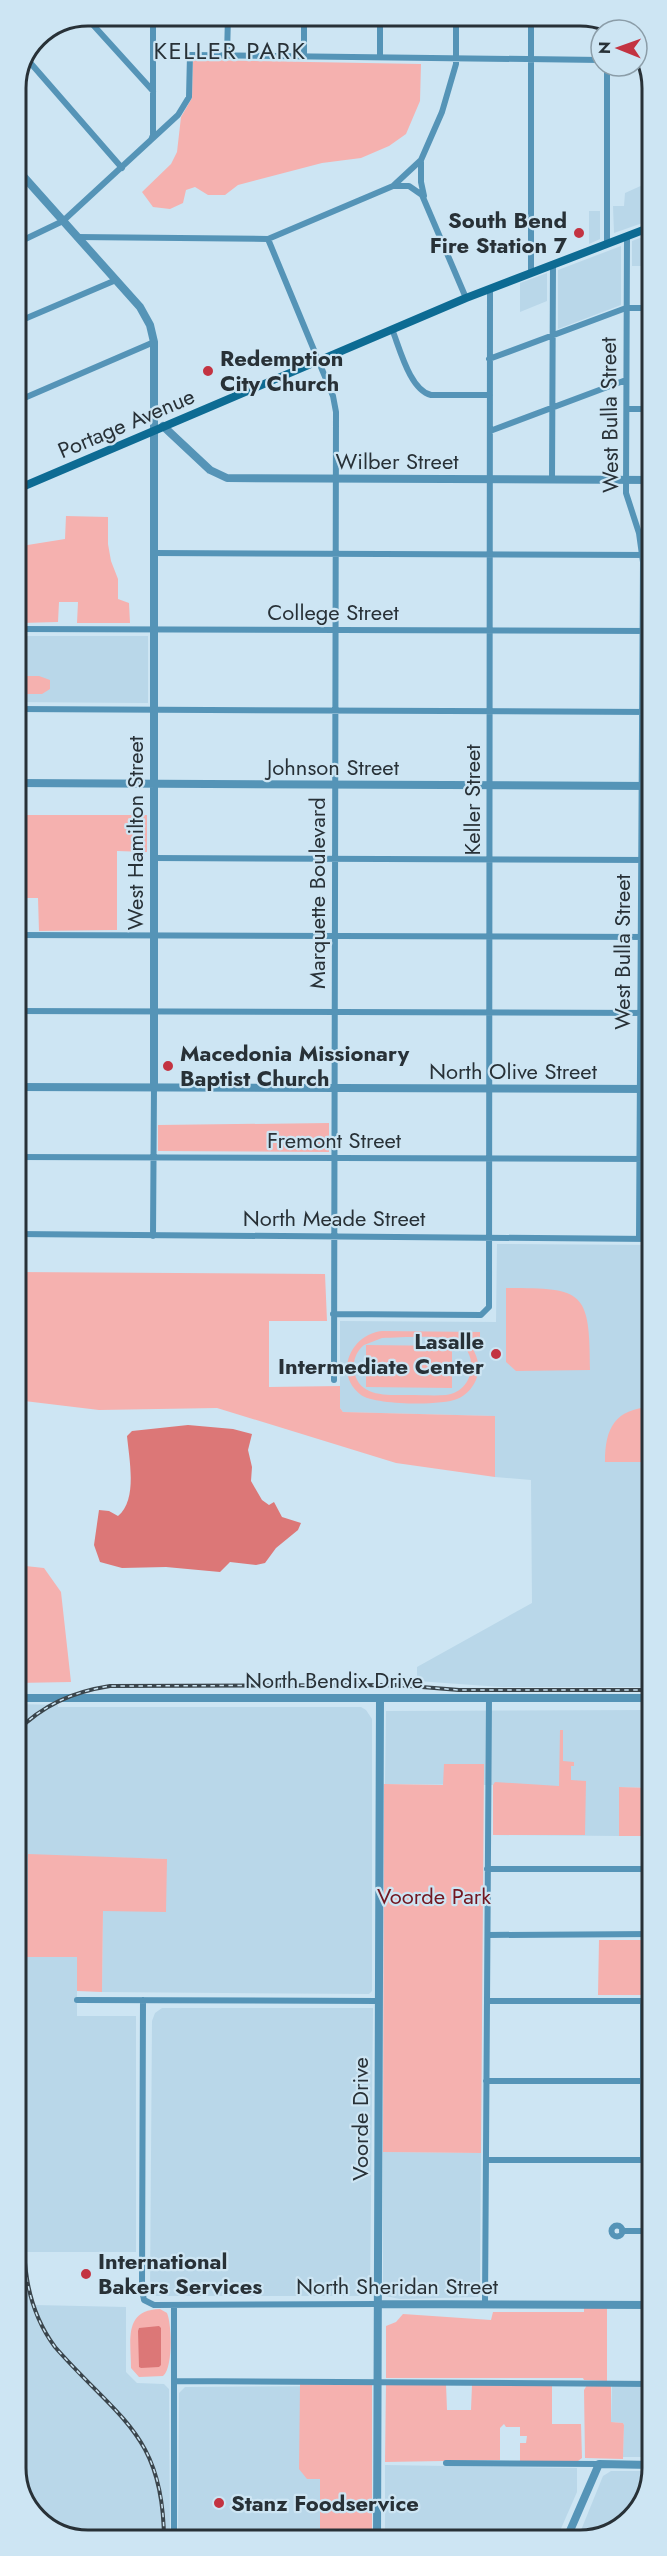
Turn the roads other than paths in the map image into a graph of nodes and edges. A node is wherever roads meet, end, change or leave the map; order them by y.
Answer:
1 (94, 26) edge
2 (153, 26) edge
3 (228, 26) edge
4 (304, 26) edge
5 (380, 26) edge
6 (456, 26) edge
7 (531, 26) edge
8 (228, 56) junction
9 (304, 57) junction
10 (380, 57) junction
11 (456, 58) junction
12 (531, 60) junction
13 (589, 60) edge
14 (31, 63) edge
15 (607, 78) edge
16 (153, 92) junction
17 (149, 143) junction
18 (421, 160) junction
19 (122, 168) junction
20 (26, 179) edge
21 (393, 186) junction
22 (425, 200) junction
23 (63, 221) junction
24 (642, 230) edge
25 (627, 236) junction
26 (77, 237) junction
27 (268, 238) junction
28 (26, 239) edge
29 (607, 244) junction
30 (553, 264) junction
31 (531, 273) junction
32 (116, 280) junction
33 (490, 289) junction
34 (466, 298) junction
35 (626, 308) junction
36 (642, 308) edge
37 (26, 318) edge
38 (392, 329) junction
39 (553, 336) junction
40 (154, 342) junction
41 (489, 359) junction
42 (317, 360) junction
43 (626, 380) junction
44 (490, 395) junction
45 (26, 397) edge
46 (552, 408) junction
47 (627, 409) junction
48 (642, 409) edge
49 (163, 426) junction
50 (154, 430) junction
51 (490, 431) junction
52 (336, 478) junction
53 (490, 479) junction
54 (552, 479) junction
55 (626, 480) junction
56 (642, 480) edge
57 (26, 485) edge
58 (642, 550) edge
59 (153, 553) junction
60 (336, 554) junction
61 (491, 555) junction
62 (642, 555) edge
63 (26, 629) edge
64 (153, 629) junction
65 (336, 630) junction
66 (491, 631) junction
67 (642, 631) joint
68 (26, 709) edge
69 (154, 710) junction
70 (335, 711) junction
71 (490, 711) junction
72 (642, 712) junction
73 (26, 783) edge
74 (154, 784) junction
75 (336, 784) junction
76 (490, 785) junction
77 (641, 786) junction
78 (153, 858) junction
79 (335, 858) junction
80 (491, 859) junction
81 (640, 860) junction
82 (26, 935) edge
83 (153, 935) junction
84 (335, 936) junction
85 (490, 936) junction
86 (640, 937) junction
87 (26, 1011) edge
88 (152, 1012) junction
89 (335, 1012) junction
90 (490, 1013) junction
91 (639, 1013) junction
92 (26, 1087) edge
93 (154, 1087) junction
94 (335, 1088) junction
95 (490, 1089) junction
96 (639, 1089) junction
97 (26, 1157) edge
98 (153, 1157) junction
99 (334, 1158) junction
100 (490, 1159) junction
101 (640, 1159) junction
102 (26, 1234) edge
103 (153, 1236) junction
104 (334, 1236) junction
105 (490, 1237) junction
106 (639, 1239) joint
107 (333, 1314) junction
108 (334, 1380) dead end
109 (26, 1698) edge
110 (380, 1698) junction
111 (489, 1698) junction
112 (642, 1698) edge
113 (487, 1869) junction
114 (642, 1869) edge
115 (642, 1934) edge
116 (488, 1935) junction
117 (77, 2000) dead end
118 (143, 2000) junction
119 (378, 2001) junction
120 (487, 2001) junction
121 (642, 2001) edge
122 (642, 2080) edge
123 (486, 2081) junction
124 (486, 2160) junction
125 (642, 2160) edge
126 (622, 2231) dead end
127 (642, 2231) edge
128 (378, 2304) junction
129 (485, 2304) junction
130 (174, 2305) junction
131 (642, 2305) edge
132 (174, 2381) junction
133 (377, 2381) junction
134 (642, 2384) edge
135 (446, 2463) dead end
136 (599, 2464) junction
137 (642, 2465) edge
138 (174, 2530) edge
139 (377, 2530) edge
140 (570, 2530) edge

1 - 16 street
2 - 16 street
3 - 8 street
4 - 9 street
5 - 10 street
6 - 11 street
7 - 12 street
8 - 9 street
8 - 17 street
9 - 10 street
10 - 11 street
11 - 12 street
11 - 18 street
12 - 13 street
12 - 31 street
14 - 19 street
15 - 29 street
16 - 17 street
17 - 19 street
18 - 21 street
18 - 22 street
19 - 23 street
20 - 23 street
21 - 22 street
21 - 27 street
22 - 34 street
23 - 26 street
23 - 28 street
24 - 25 main road, Portage Avenue
25 - 29 main road, Portage Avenue
25 - 35 street, West Bulla Street
26 - 27 street
26 - 32 street
27 - 42 street, Marquette Boulevard
29 - 30 main road, Portage Avenue
30 - 31 main road, Portage Avenue
30 - 39 street
31 - 33 main road, Portage Avenue
32 - 37 street
32 - 40 street
33 - 34 main road, Portage Avenue
33 - 41 street, Keller Street
34 - 38 main road, Portage Avenue
35 - 36 street
35 - 39 street
35 - 43 street, West Bulla Street
38 - 42 main road, Portage Avenue
38 - 44 street
39 - 41 street
39 - 46 street
40 - 45 street
40 - 50 street, West Hamilton Street
41 - 44 street, Keller Street
42 - 49 main road, Portage Avenue
42 - 52 street, Marquette Boulevard
43 - 46 street
43 - 47 street, West Bulla Street
44 - 51 street, Keller Street
46 - 51 street
46 - 54 street
47 - 48 street
47 - 55 street, West Bulla Street
49 - 50 main road, Portage Avenue
49 - 52 street, Wilber Street
50 - 57 main road, Portage Avenue
50 - 59 street, West Hamilton Street
51 - 53 street, Keller Street
52 - 53 street, Wilber Street
52 - 60 street, Marquette Boulevard
53 - 54 street, Wilber Street
53 - 61 street, Keller Street
54 - 55 street, Wilber Street
55 - 56 street, Wilber Street
55 - 58 street, West Bulla Street
59 - 60 street
59 - 64 street, West Hamilton Street
60 - 61 street
60 - 65 street, Marquette Boulevard
61 - 62 street
61 - 66 street, Keller Street
63 - 64 street, College Street
64 - 65 street, College Street
64 - 69 street, West Hamilton Street
65 - 66 street, College Street
65 - 70 street, Marquette Boulevard
66 - 67 street, College Street
66 - 71 street, Keller Street
67 - 72 street, West Bulla Street
68 - 69 street
69 - 70 street
69 - 74 street, West Hamilton Street
70 - 71 street
70 - 75 street, Marquette Boulevard
71 - 72 street
71 - 76 street, Keller Street
72 - 77 street, West Bulla Street
73 - 74 street, Johnson Street
74 - 75 street, Johnson Street
74 - 78 street, West Hamilton Street
75 - 76 street, Johnson Street
75 - 79 street, Marquette Boulevard
76 - 77 street, Johnson Street
76 - 80 street, Keller Street
77 - 81 street, West Bulla Street
78 - 79 street
78 - 83 street, West Hamilton Street
79 - 80 street
79 - 84 street, Marquette Boulevard
80 - 81 street
80 - 85 street, Keller Street
81 - 86 street, West Bulla Street
82 - 83 street
83 - 84 street
83 - 88 street, West Hamilton Street
84 - 85 street
84 - 89 street, Marquette Boulevard
85 - 86 street
85 - 90 street, Keller Street
86 - 91 street, West Bulla Street
87 - 88 street
88 - 89 street
88 - 93 street, West Hamilton Street
89 - 90 street
89 - 94 street, Marquette Boulevard
90 - 91 street
90 - 95 street, Keller Street
91 - 96 street, West Bulla Street
92 - 93 street, North Olive Street
93 - 94 street, North Olive Street
93 - 98 street, West Hamilton Street
94 - 95 street, North Olive Street
94 - 99 street, Marquette Boulevard
95 - 96 street, North Olive Street
95 - 100 street, Keller Street
96 - 101 street, West Bulla Street
97 - 98 street, Fremont Street
98 - 99 street, Fremont Street
98 - 103 street, West Hamilton Street
99 - 100 street, Fremont Street
99 - 104 street, Marquette Boulevard
100 - 101 street, Fremont Street
100 - 105 street, Keller Street
101 - 106 street, West Bulla Street
102 - 103 street, North Meade Street
103 - 104 street, North Meade Street
104 - 105 street, North Meade Street
104 - 107 street, Marquette Boulevard
105 - 106 street, North Meade Street
105 - 107 street, Keller Street
107 - 108 street, Marquette Boulevard
109 - 110 street, North Bendix Drive
110 - 111 street, North Bendix Drive
110 - 119 street, Voorde Drive
111 - 112 street, North Bendix Drive
111 - 113 street
113 - 114 street
113 - 116 street
115 - 116 street
116 - 120 street
117 - 118 street
118 - 119 street
118 - 130 street, North Sheridan Street
119 - 128 street, Voorde Drive
120 - 121 street
120 - 123 street
122 - 123 street
123 - 124 street
124 - 125 street
124 - 129 street
126 - 127 street
128 - 129 street, North Sheridan Street
128 - 130 street, North Sheridan Street
128 - 133 street, Voorde Drive
129 - 131 street, North Sheridan Street
130 - 132 street
132 - 133 street
132 - 138 street
133 - 134 street
133 - 139 street, Voorde Drive
135 - 136 street
136 - 137 street
136 - 140 street

